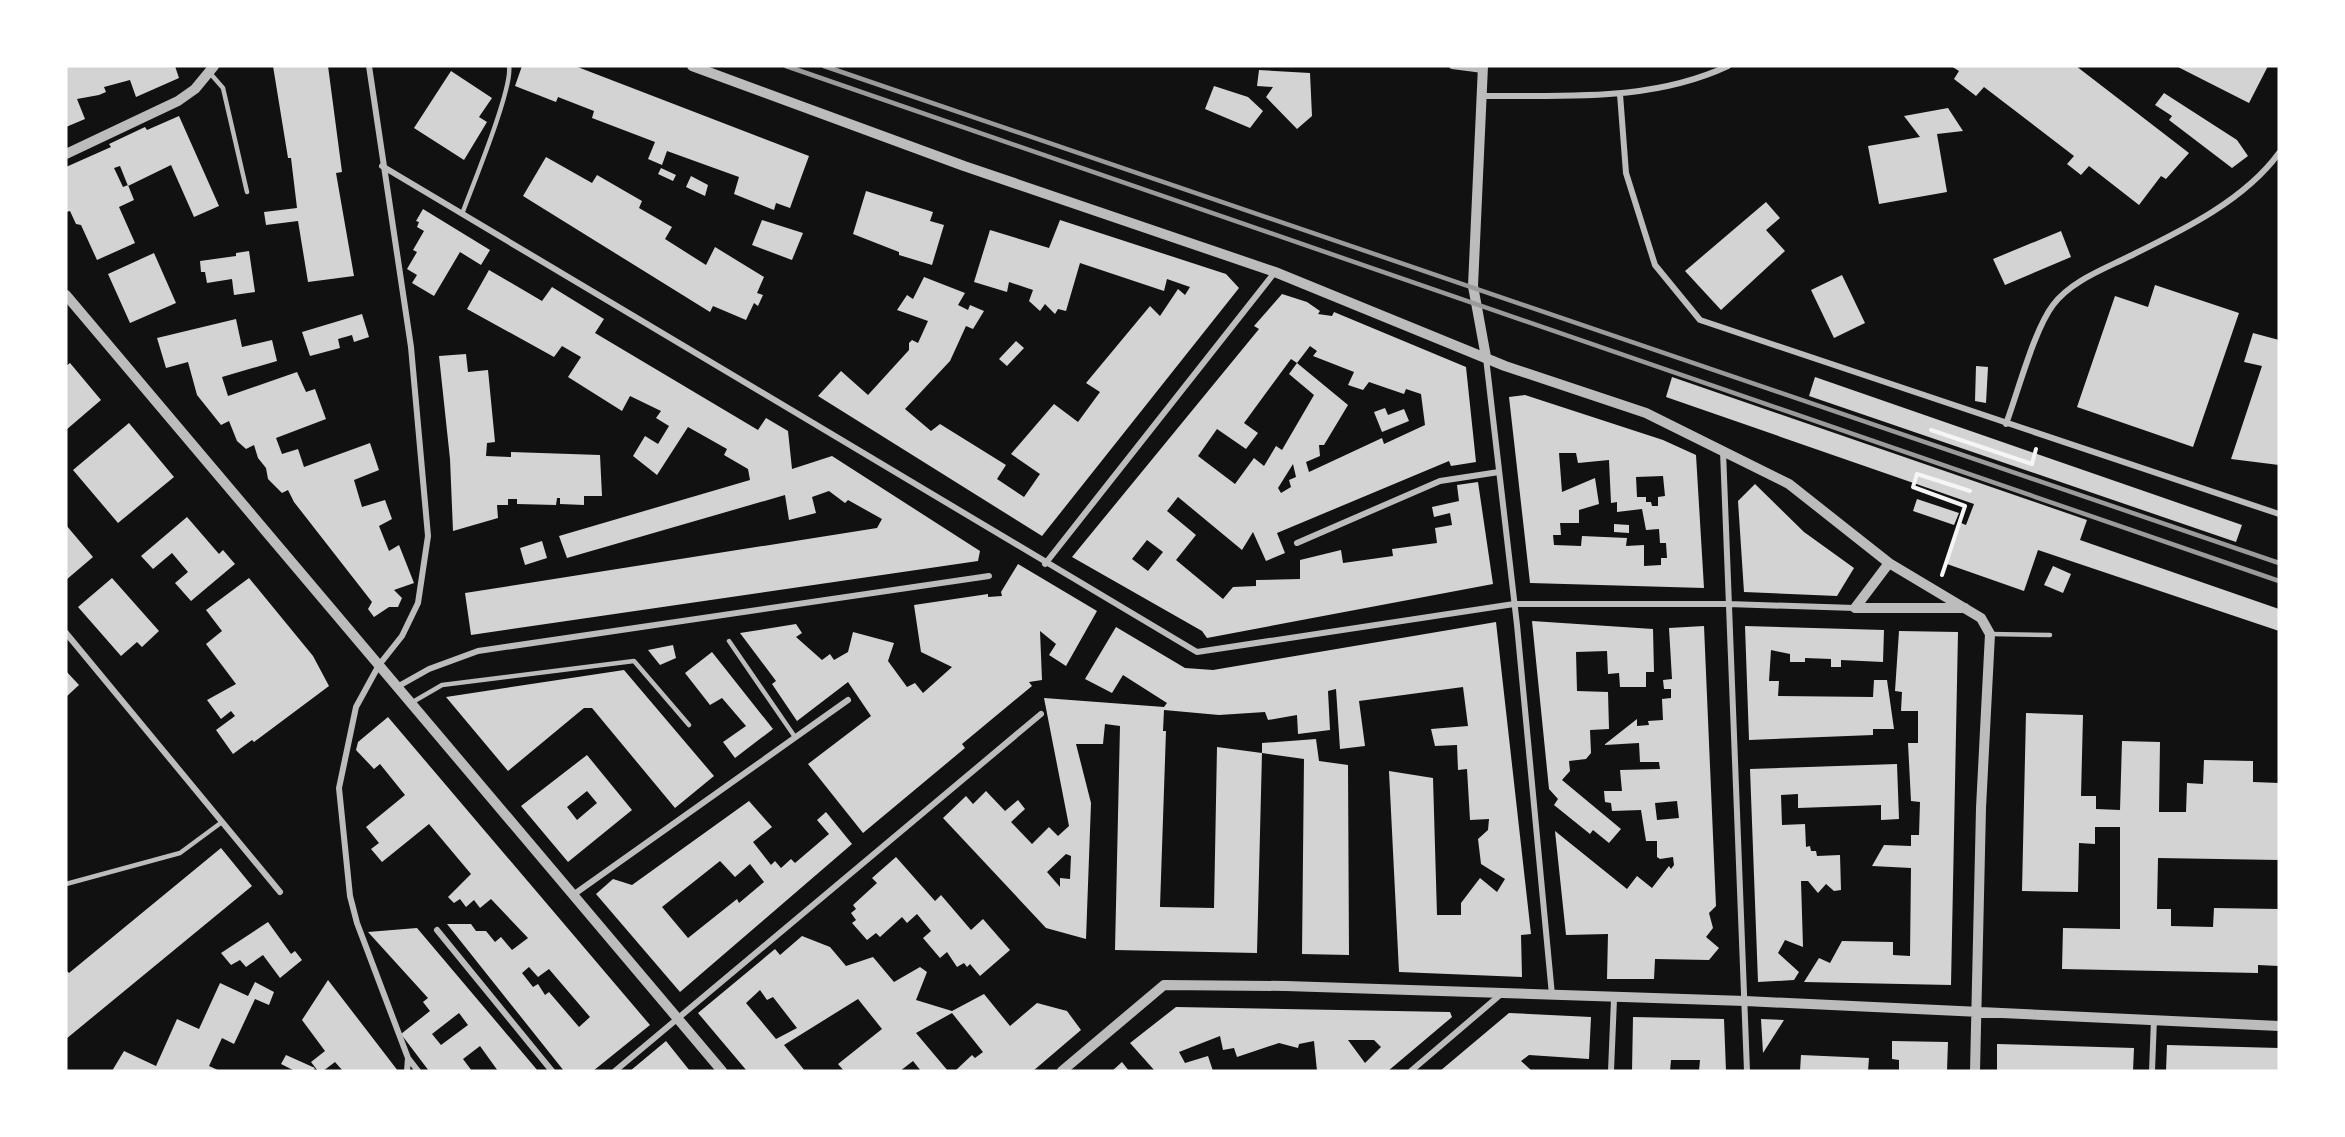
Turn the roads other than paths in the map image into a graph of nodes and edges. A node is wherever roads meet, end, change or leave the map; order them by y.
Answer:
1 (369, 66) edge
2 (509, 66) edge
3 (692, 66) edge
4 (1452, 66) edge
5 (1728, 66) edge
6 (1483, 68) edge
7 (211, 69) edge
8 (1620, 94) junction
9 (1483, 96) junction
10 (66, 153) edge
11 (2279, 153) edge
12 (382, 166) junction
13 (247, 192) dead end
14 (462, 214) junction
15 (1275, 272) junction
16 (66, 295) edge
17 (1486, 357) junction
18 (2006, 424) junction
19 (1723, 449) junction
20 (1499, 472) junction
21 (2279, 514) edge
22 (1297, 543) dead end
23 (1889, 563) junction
24 (1045, 564) junction
25 (989, 576) dead end
26 (1514, 604) junction
27 (1728, 604) junction
28 (1855, 608) junction
29 (1967, 609) junction
30 (66, 633) edge
31 (1990, 634) junction
32 (2050, 635) dead end
33 (729, 641) dead end
34 (379, 665) junction
35 (397, 687) junction
36 (848, 700) dead end
37 (411, 703) junction
38 (1041, 714) dead end
39 (689, 725) dead end
40 (795, 737) junction
41 (222, 822) junction
42 (66, 884) edge
43 (280, 892) dead end
44 (573, 895) junction
45 (437, 930) dead end
46 (1500, 995) junction
47 (1552, 996) junction
48 (1614, 999) junction
49 (1745, 1001) junction
50 (1978, 1010) junction
51 (677, 1018) junction
52 (2154, 1019) junction
53 (2279, 1026) edge
54 (408, 1058) junction
55 (407, 1071) edge
56 (418, 1071) edge
57 (552, 1071) edge
58 (615, 1071) edge
59 (722, 1071) edge
60 (1062, 1071) edge
61 (1411, 1071) edge
62 (1611, 1071) edge
63 (1748, 1071) edge
64 (1975, 1071) edge
65 (2152, 1071) edge

1 - 12 street
2 - 14 lane
3 - 15 street
4 - 6 street
5 - 8 street
6 - 9 street
7 - 10 street
7 - 13 lane
8 - 9 street
8 - 18 street
9 - 17 street
11 - 18 street
12 - 14 street
12 - 34 street
14 - 24 street
15 - 17 street
15 - 24 street
16 - 34 street
17 - 19 street
17 - 20 street
18 - 21 street
19 - 23 street
19 - 27 street
20 - 22 street
20 - 26 street
23 - 28 street
23 - 29 street
24 - 26 street
25 - 35 street
26 - 27 street
26 - 47 street
27 - 28 street
27 - 49 street
28 - 29 street
29 - 31 street
30 - 41 street
31 - 32 lane
31 - 50 street
33 - 40 lane
34 - 35 street
34 - 54 street
35 - 37 street
36 - 40 street
37 - 39 lane
37 - 44 street
38 - 51 street
40 - 44 street
41 - 42 lane
41 - 43 street
44 - 51 street
45 - 57 street
46 - 47 street
46 - 60 street
46 - 61 street
47 - 48 street
48 - 49 street
48 - 62 street
49 - 50 street
49 - 63 street
50 - 52 street
50 - 64 street
51 - 58 street
51 - 59 street
52 - 53 street
52 - 65 street
54 - 55 street
54 - 56 street

